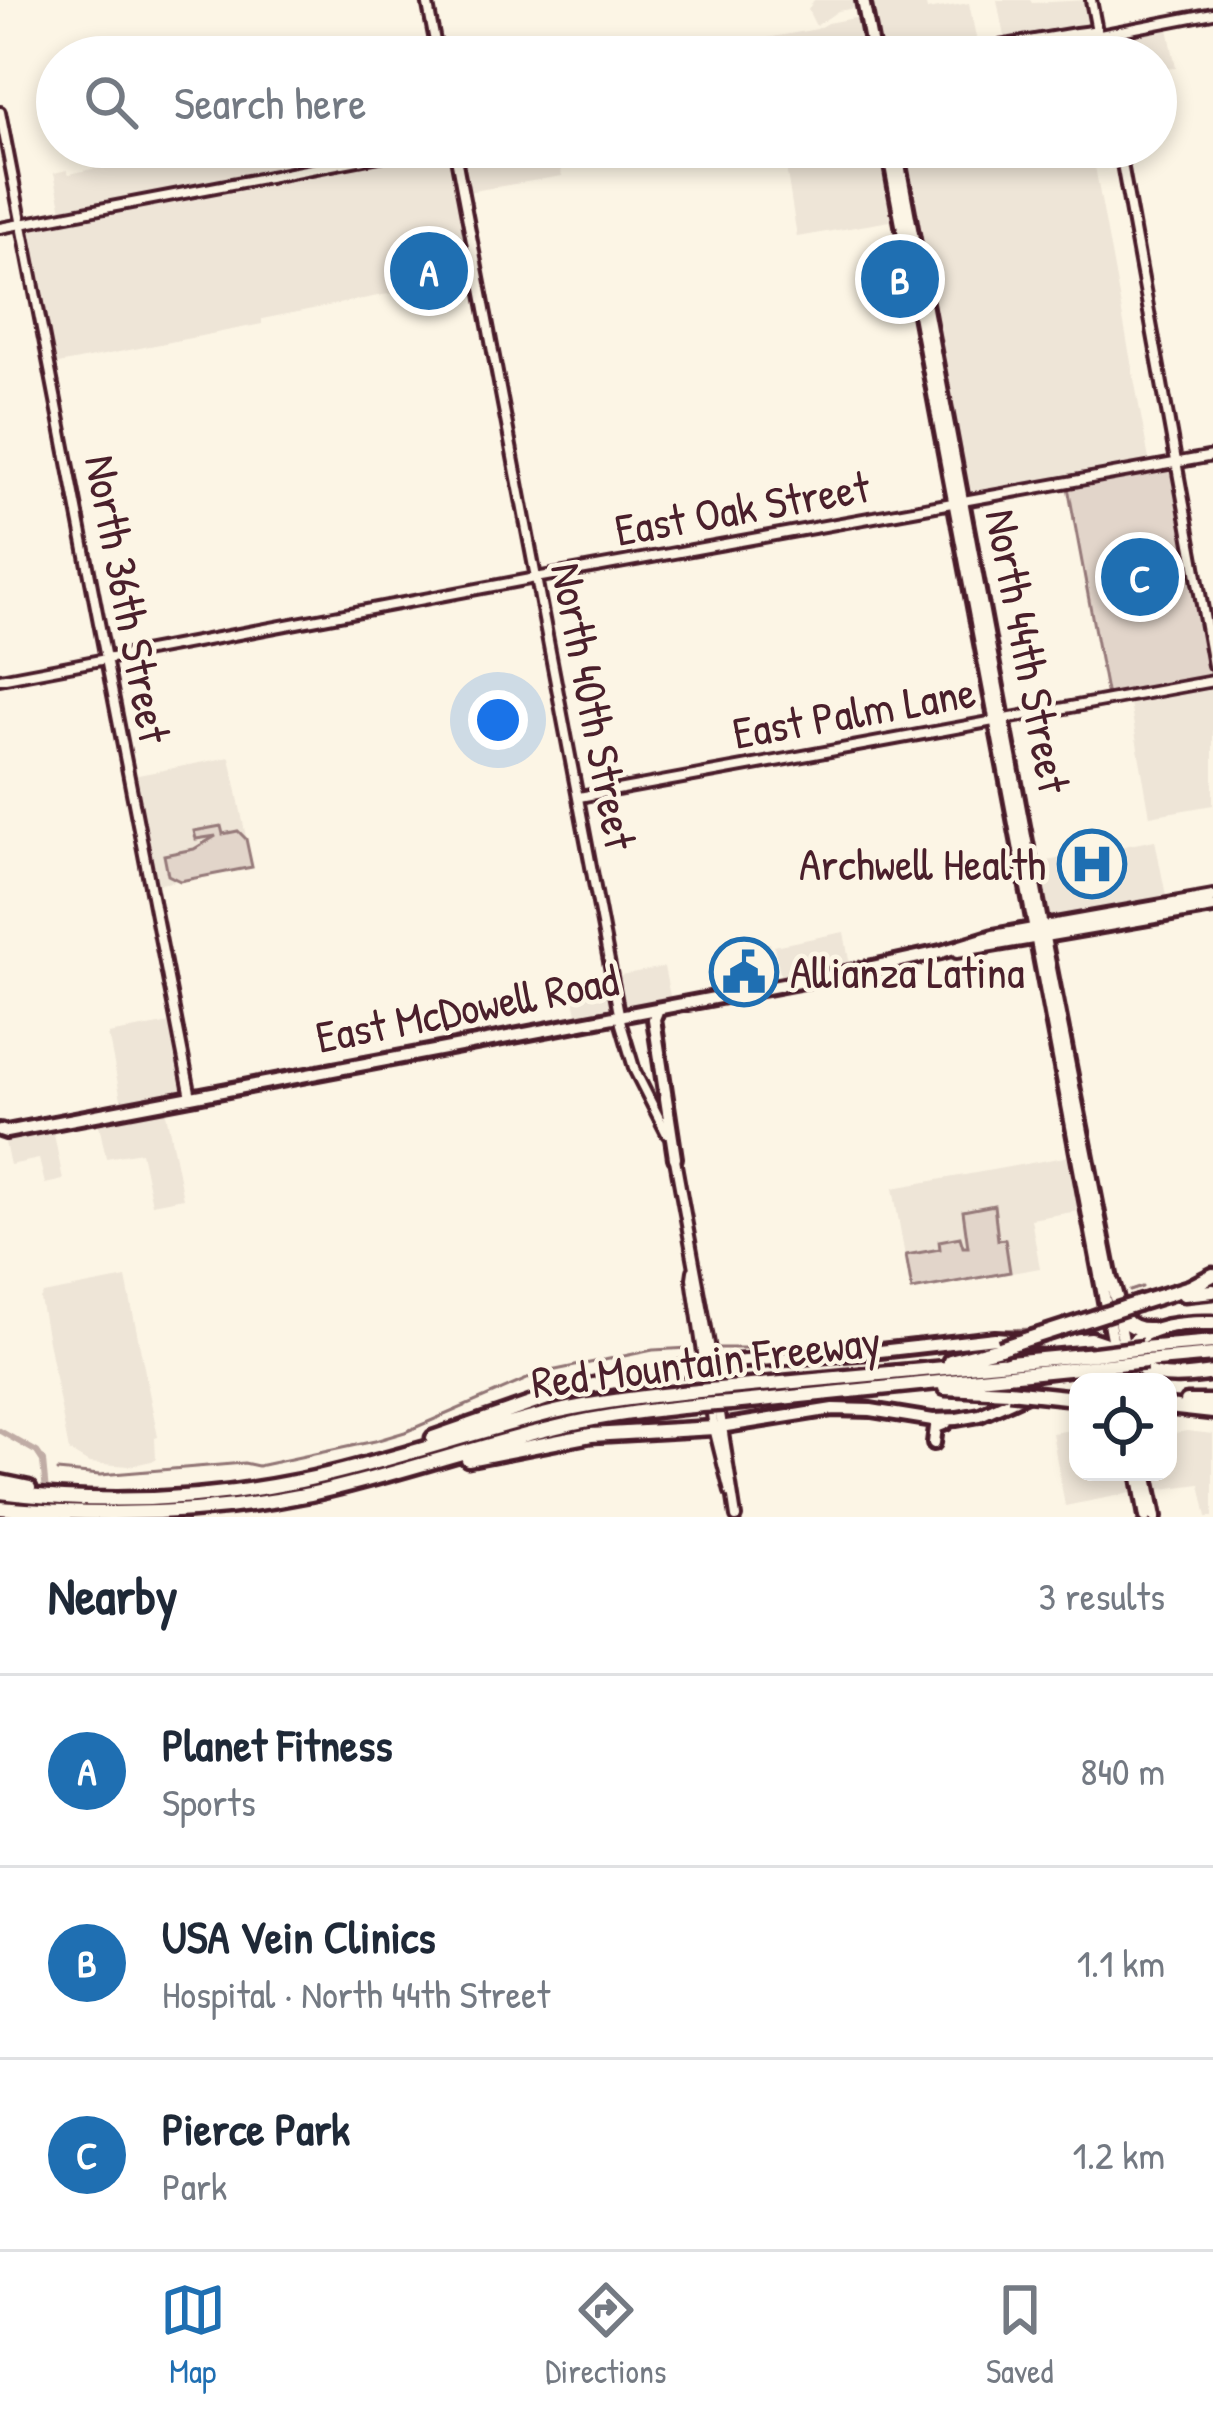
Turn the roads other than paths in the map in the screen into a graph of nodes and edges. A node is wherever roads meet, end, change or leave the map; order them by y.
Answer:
1 (427, 0) edge
2 (863, 0) edge
3 (1091, 0) edge
4 (1213, 13) edge
5 (1098, 34) junction
6 (434, 36) edge
7 (870, 36) edge
8 (1059, 36) edge
9 (1095, 36) edge
10 (0, 112) edge
11 (317, 168) edge
12 (458, 168) edge
13 (893, 168) edge
14 (1123, 168) edge
15 (22, 224) junction
16 (0, 228) edge
17 (1213, 456) edge
18 (1176, 463) junction
19 (959, 503) junction
20 (536, 578) junction
21 (106, 659) junction
22 (1213, 664) edge
23 (0, 679) edge
24 (1213, 681) edge
25 (1000, 719) junction
26 (579, 797) junction
27 (1212, 902) edge
28 (1038, 933) junction
29 (658, 1009) junction
30 (619, 1016) junction
31 (190, 1097) junction
32 (2, 1133) edge
33 (675, 1158) junction
34 (1095, 1224) junction
35 (1213, 1275) edge
36 (1107, 1286) junction
37 (1213, 1291) edge
38 (1140, 1305) junction
39 (1213, 1323) edge
40 (1170, 1327) junction
41 (1060, 1341) junction
42 (1213, 1342) edge
43 (1144, 1355) junction
44 (1213, 1355) edge
45 (1096, 1360) junction
46 (1121, 1360) edge
47 (708, 1363) junction
48 (1152, 1373) edge
49 (1213, 1373) edge
50 (872, 1374) junction
51 (1177, 1374) edge
52 (1069, 1384) edge
53 (848, 1391) junction
54 (730, 1395) junction
55 (1069, 1397) edge
56 (701, 1398) junction
57 (1213, 1402) edge
58 (1177, 1404) edge
59 (1177, 1406) edge
60 (1213, 1412) edge
61 (909, 1416) junction
62 (974, 1417) junction
63 (719, 1427) junction
64 (401, 1471) junction
65 (331, 1474) junction
66 (1144, 1481) edge
67 (0, 1482) edge
68 (21, 1491) junction
69 (0, 1492) edge
70 (64, 1502) junction
71 (0, 1508) edge
72 (180, 1512) junction
73 (735, 1513) edge
74 (156, 1517) edge
75 (1151, 1517) edge

1 - 6 main road
2 - 7 main road
3 - 5 main road
4 - 5 main road
5 - 8 main road
5 - 9 main road
10 - 15 main road, North 36th Street
11 - 15 main road
12 - 20 main road, North 40th Street
13 - 19 main road, North 44th Street
14 - 18 main road
15 - 16 main road
15 - 21 main road, North 36th Street
17 - 18 main road, East Oak Street
18 - 19 main road, East Oak Street
18 - 22 main road
19 - 20 main road, East Oak Street
19 - 25 main road, North 44th Street
20 - 21 main road, East Oak Street
20 - 26 main road, North 40th Street
21 - 23 main road, East Oak Street
21 - 31 main road, North 36th Street
24 - 25 main road, East Palm Lane
25 - 26 main road, East Palm Lane
25 - 28 main road, North 44th Street
26 - 30 main road, North 40th Street
27 - 28 main road, East McDowell Road
28 - 29 main road, East McDowell Road
28 - 34 main road, North 44th Street
28 - 34 main road, North 44th Street
29 - 30 main road, East McDowell Road
29 - 33 main road
30 - 31 main road, East McDowell Road
30 - 33 main road, North 40th Street
31 - 32 main road, East McDowell Road
33 - 47 main road, North 40th Street
34 - 36 main road, North 44th Street
35 - 38 highway
36 - 40 highway
36 - 41 main road
36 - 46 main road, North 44th Street
37 - 38 highway
38 - 50 highway, bridge
39 - 40 highway
40 - 46 highway
41 - 46 main road, Red Mountain Freeway
41 - 47 main road, Red Mountain Freeway
42 - 43 highway, Red Mountain Freeway
43 - 44 highway, Red Mountain Freeway
43 - 45 highway, Red Mountain Freeway, bridge
45 - 50 highway, Red Mountain Freeway
45 - 53 highway, Red Mountain Freeway
46 - 48 highway
47 - 63 main road, North 40th Street
47 - 65 highway
49 - 51 highway
50 - 54 highway, Red Mountain Freeway
52 - 62 main road, Red Mountain Freeway
53 - 54 highway, Red Mountain Freeway
53 - 55 highway, bridge
54 - 56 highway, Red Mountain Freeway, bridge
56 - 64 highway, Red Mountain Freeway
56 - 65 highway, Red Mountain Freeway
57 - 58 highway
59 - 60 highway
61 - 62 main road, Red Mountain Freeway
61 - 62 main road
61 - 63 main road, Red Mountain Freeway
63 - 64 highway
63 - 73 main road, North 40th Street
64 - 72 highway, Red Mountain Freeway
65 - 70 highway, Red Mountain Freeway
66 - 75 main road
67 - 68 highway
68 - 69 highway
68 - 70 highway
70 - 71 highway, Red Mountain Freeway
70 - 72 highway, Red Mountain Freeway
72 - 74 highway

